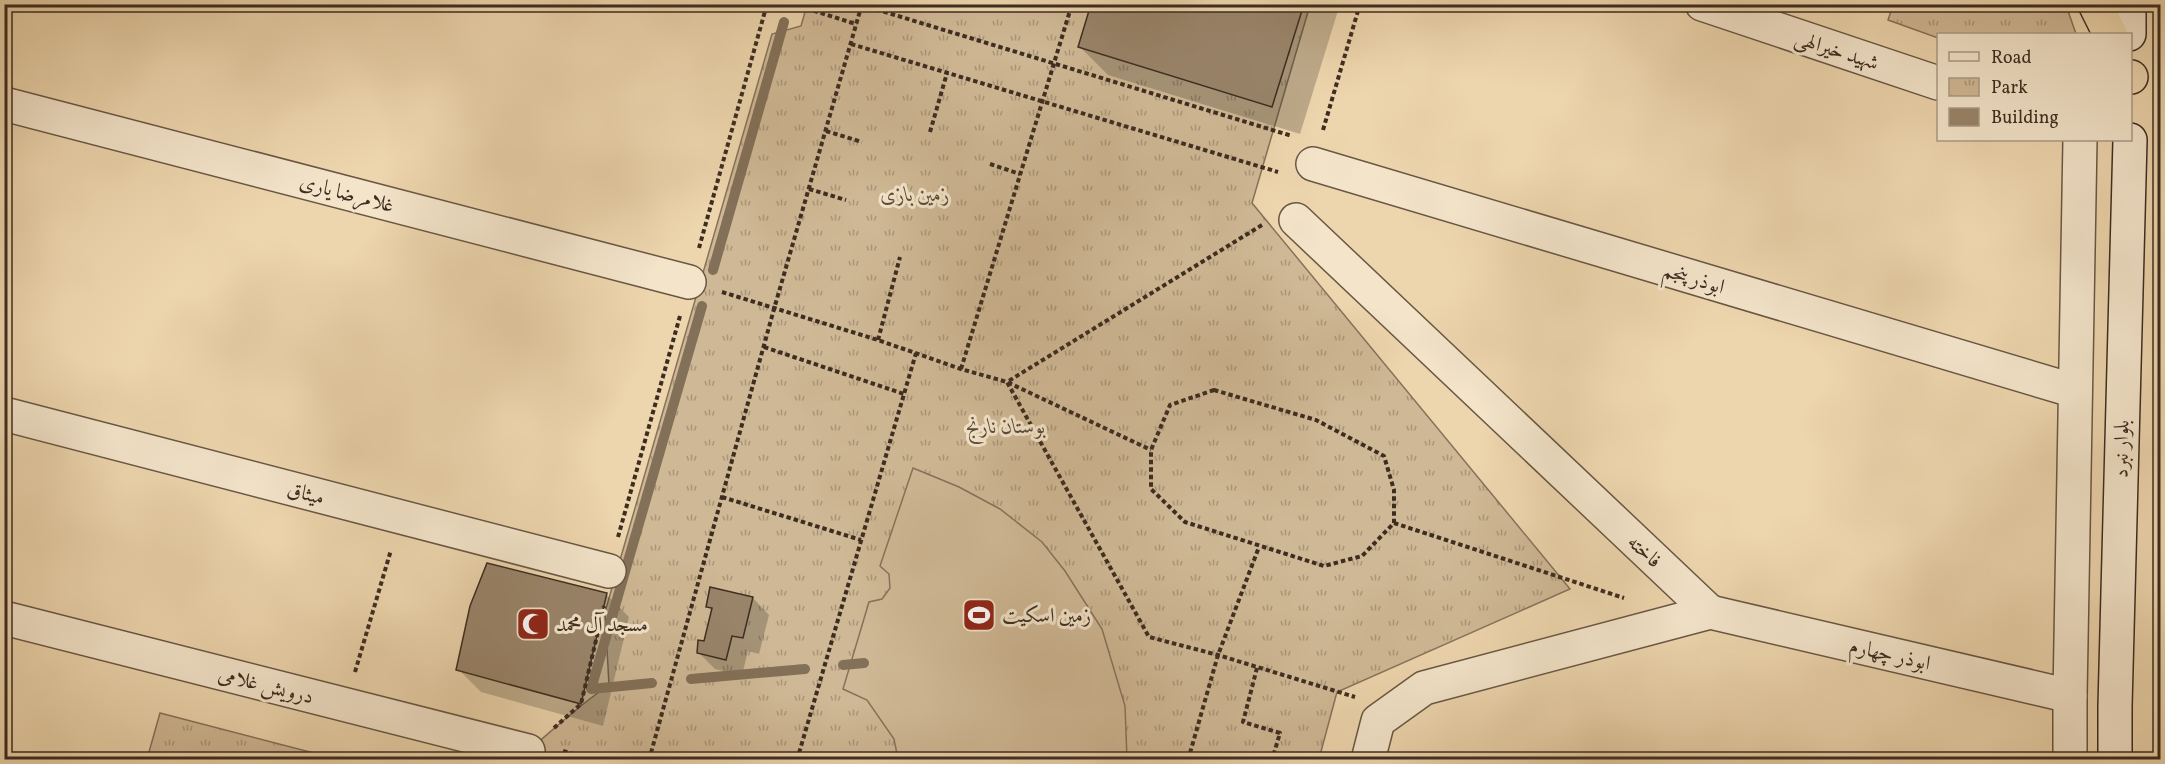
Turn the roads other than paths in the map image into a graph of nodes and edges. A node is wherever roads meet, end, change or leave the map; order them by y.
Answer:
1 (1702, 4) edge
2 (2095, 4) edge
3 (2129, 4) edge
4 (2110, 33) edge
5 (2129, 33) edge
6 (1937, 83) edge
7 (4, 104) edge
8 (2080, 141) edge
9 (2130, 141) edge
10 (1316, 154) road end
11 (1282, 221) road end
12 (689, 282) road end
13 (2076, 391) junction
14 (4, 414) edge
15 (609, 571) road end
16 (1710, 612) junction
17 (4, 618) edge
18 (2070, 696) junction
19 (533, 747) road end
20 (1368, 759) edge
21 (2070, 759) edge
22 (2115, 759) edge

1 - 6 street, شهید خیرالهی
2 - 4 highway
3 - 5 street
7 - 12 street, غلامرضا یاری
8 - 13 street
9 - 22 street, بلوار نبرد
10 - 13 street, ابوذر پنجم
11 - 16 street, فاخته
13 - 18 street
14 - 15 street, میثاق
16 - 18 street, ابوذر چهارم
16 - 20 street
17 - 19 street, درویش غلامی
18 - 21 street

